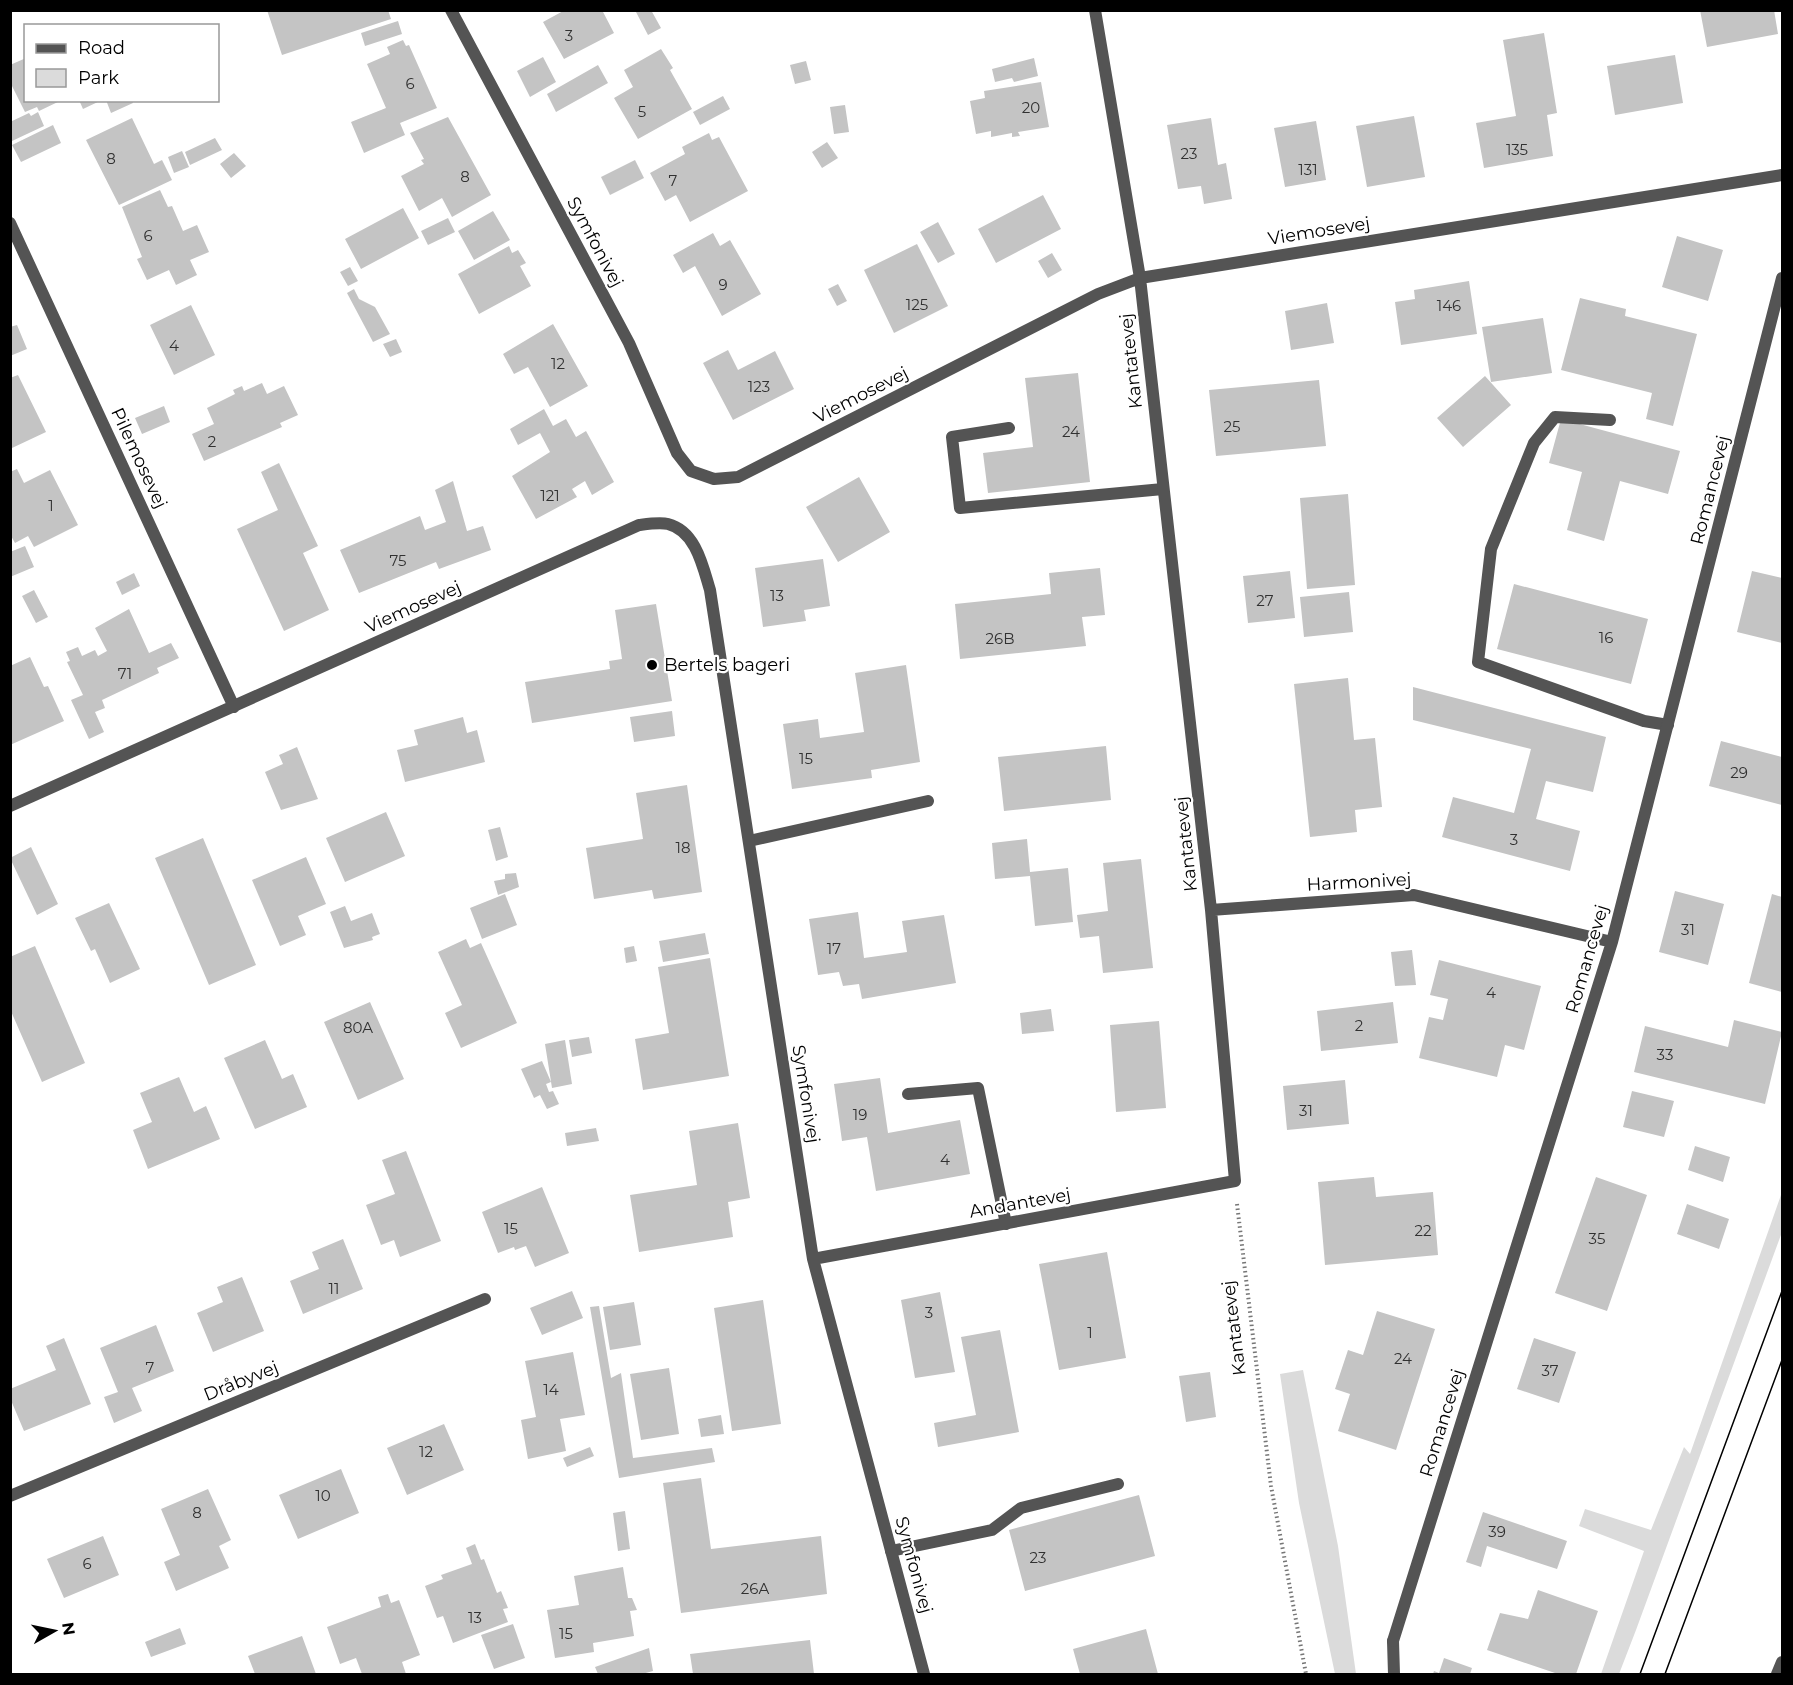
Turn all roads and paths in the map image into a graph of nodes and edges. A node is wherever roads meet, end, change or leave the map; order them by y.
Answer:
1 (451, 10) edge
2 (1095, 10) edge
3 (1782, 174) edge
4 (10, 223) edge
5 (1140, 278) junction
6 (1782, 278) edge
7 (1610, 420) dead end
8 (1009, 428) dead end
9 (714, 479) joint
10 (1163, 489) junction
11 (668, 524) joint
12 (234, 707) junction
13 (1668, 725) junction
14 (928, 801) dead end
15 (10, 806) edge
16 (749, 841) junction
17 (1211, 910) junction
18 (1612, 942) junction
19 (908, 1095) dead end
20 (1234, 1181) junction
21 (1006, 1224) junction
22 (813, 1259) junction
23 (485, 1299) dead end
24 (1118, 1484) dead end
25 (10, 1496) edge
26 (891, 1551) junction
27 (1782, 1662) edge
28 (924, 1674) edge
29 (1306, 1674) edge
30 (1394, 1674) edge
31 (1777, 1674) edge

1 - 9 street, Symfonivej
2 - 5 street, Kantatevej
3 - 5 street, Viemosevej
4 - 12 street, Pilemosevej
5 - 9 street, Viemosevej
5 - 10 street, Kantatevej
6 - 13 street, Romancevej
7 - 13 street
8 - 10 street
10 - 17 street, Kantatevej
11 - 12 street, Viemosevej
11 - 16 street, Symfonivej
12 - 15 street, Viemosevej
13 - 18 street, Romancevej
14 - 16 street
16 - 22 street, Symfonivej
17 - 18 street, Harmonivej
17 - 20 street, Kantatevej
18 - 30 street, Romancevej
19 - 21 street
20 - 21 street, Andantevej
20 - 29 path, Kantatevej
21 - 22 street, Andantevej
22 - 26 street, Symfonivej
23 - 25 street, Dråbyvej
24 - 26 street
26 - 28 street, Symfonivej
27 - 31 street

